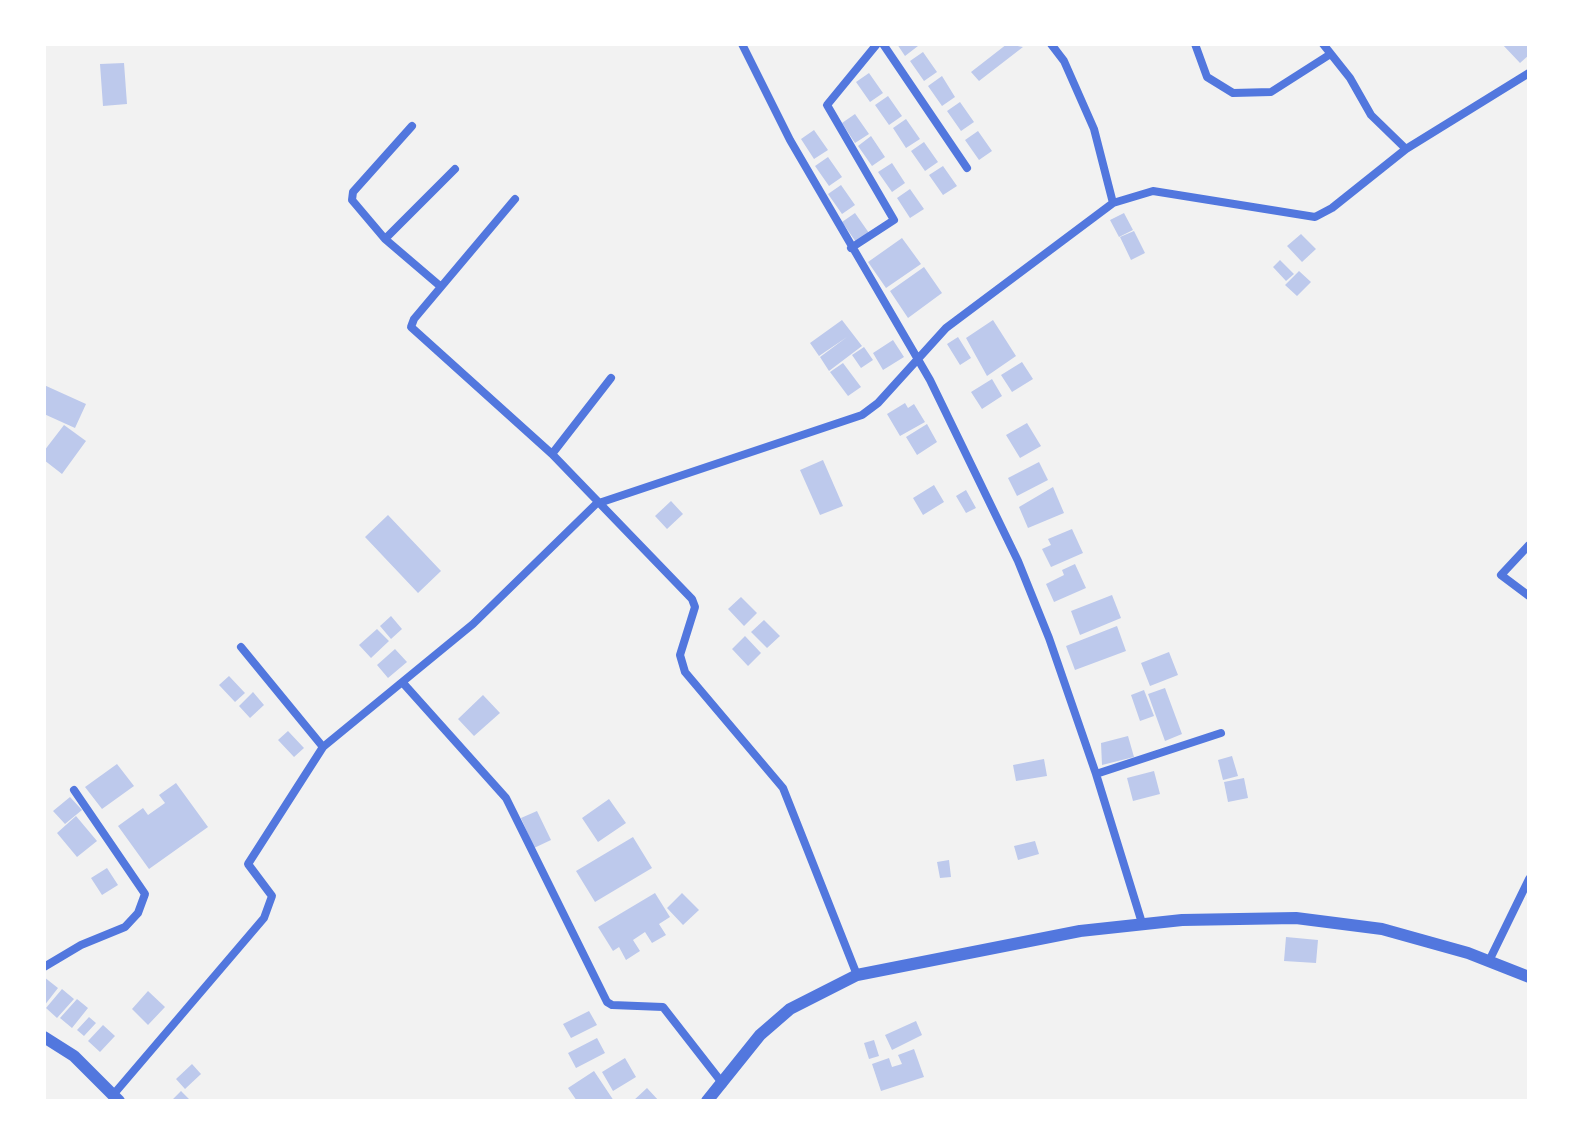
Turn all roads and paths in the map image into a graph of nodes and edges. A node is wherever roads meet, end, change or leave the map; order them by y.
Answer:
1 (742, 44) edge
2 (877, 44) edge
3 (883, 44) edge
4 (1051, 44) edge
5 (1195, 44) edge
6 (1323, 44) edge
7 (1329, 55) junction
8 (1529, 73) edge
9 (412, 126) dead end
10 (1406, 149) junction
11 (967, 168) dead end
12 (455, 169) dead end
13 (515, 199) dead end
14 (1113, 203) junction
15 (385, 239) junction
16 (851, 248) junction
17 (440, 286) junction
18 (919, 360) junction
19 (611, 378) dead end
20 (552, 454) junction
21 (596, 504) junction
22 (1529, 545) edge
23 (1529, 596) edge
24 (241, 647) dead end
25 (403, 683) junction
26 (1221, 733) dead end
27 (323, 747) junction
28 (1096, 774) junction
29 (74, 790) dead end
30 (1529, 879) edge
31 (1142, 923) junction
32 (1489, 961) junction
33 (44, 967) edge
34 (857, 975) junction
35 (1529, 977) edge
36 (44, 1037) edge
37 (723, 1085) junction
38 (116, 1098) edge
39 (707, 1101) edge

1 - 16 street
2 - 16 street
3 - 11 street
4 - 14 street
5 - 7 street
6 - 7 street
7 - 10 street
8 - 10 street
9 - 15 street
10 - 14 street
12 - 15 street
13 - 17 street
14 - 18 street
15 - 17 street
16 - 18 street
17 - 20 street
18 - 21 street
18 - 28 street
19 - 20 street
20 - 21 street
21 - 25 street
21 - 34 street
22 - 23 street
24 - 27 street
25 - 27 street
25 - 37 street
26 - 28 street
27 - 38 street
28 - 31 street
29 - 33 street
30 - 32 street
31 - 32 street
31 - 34 street
32 - 35 street
34 - 37 street
36 - 38 street
37 - 39 street

